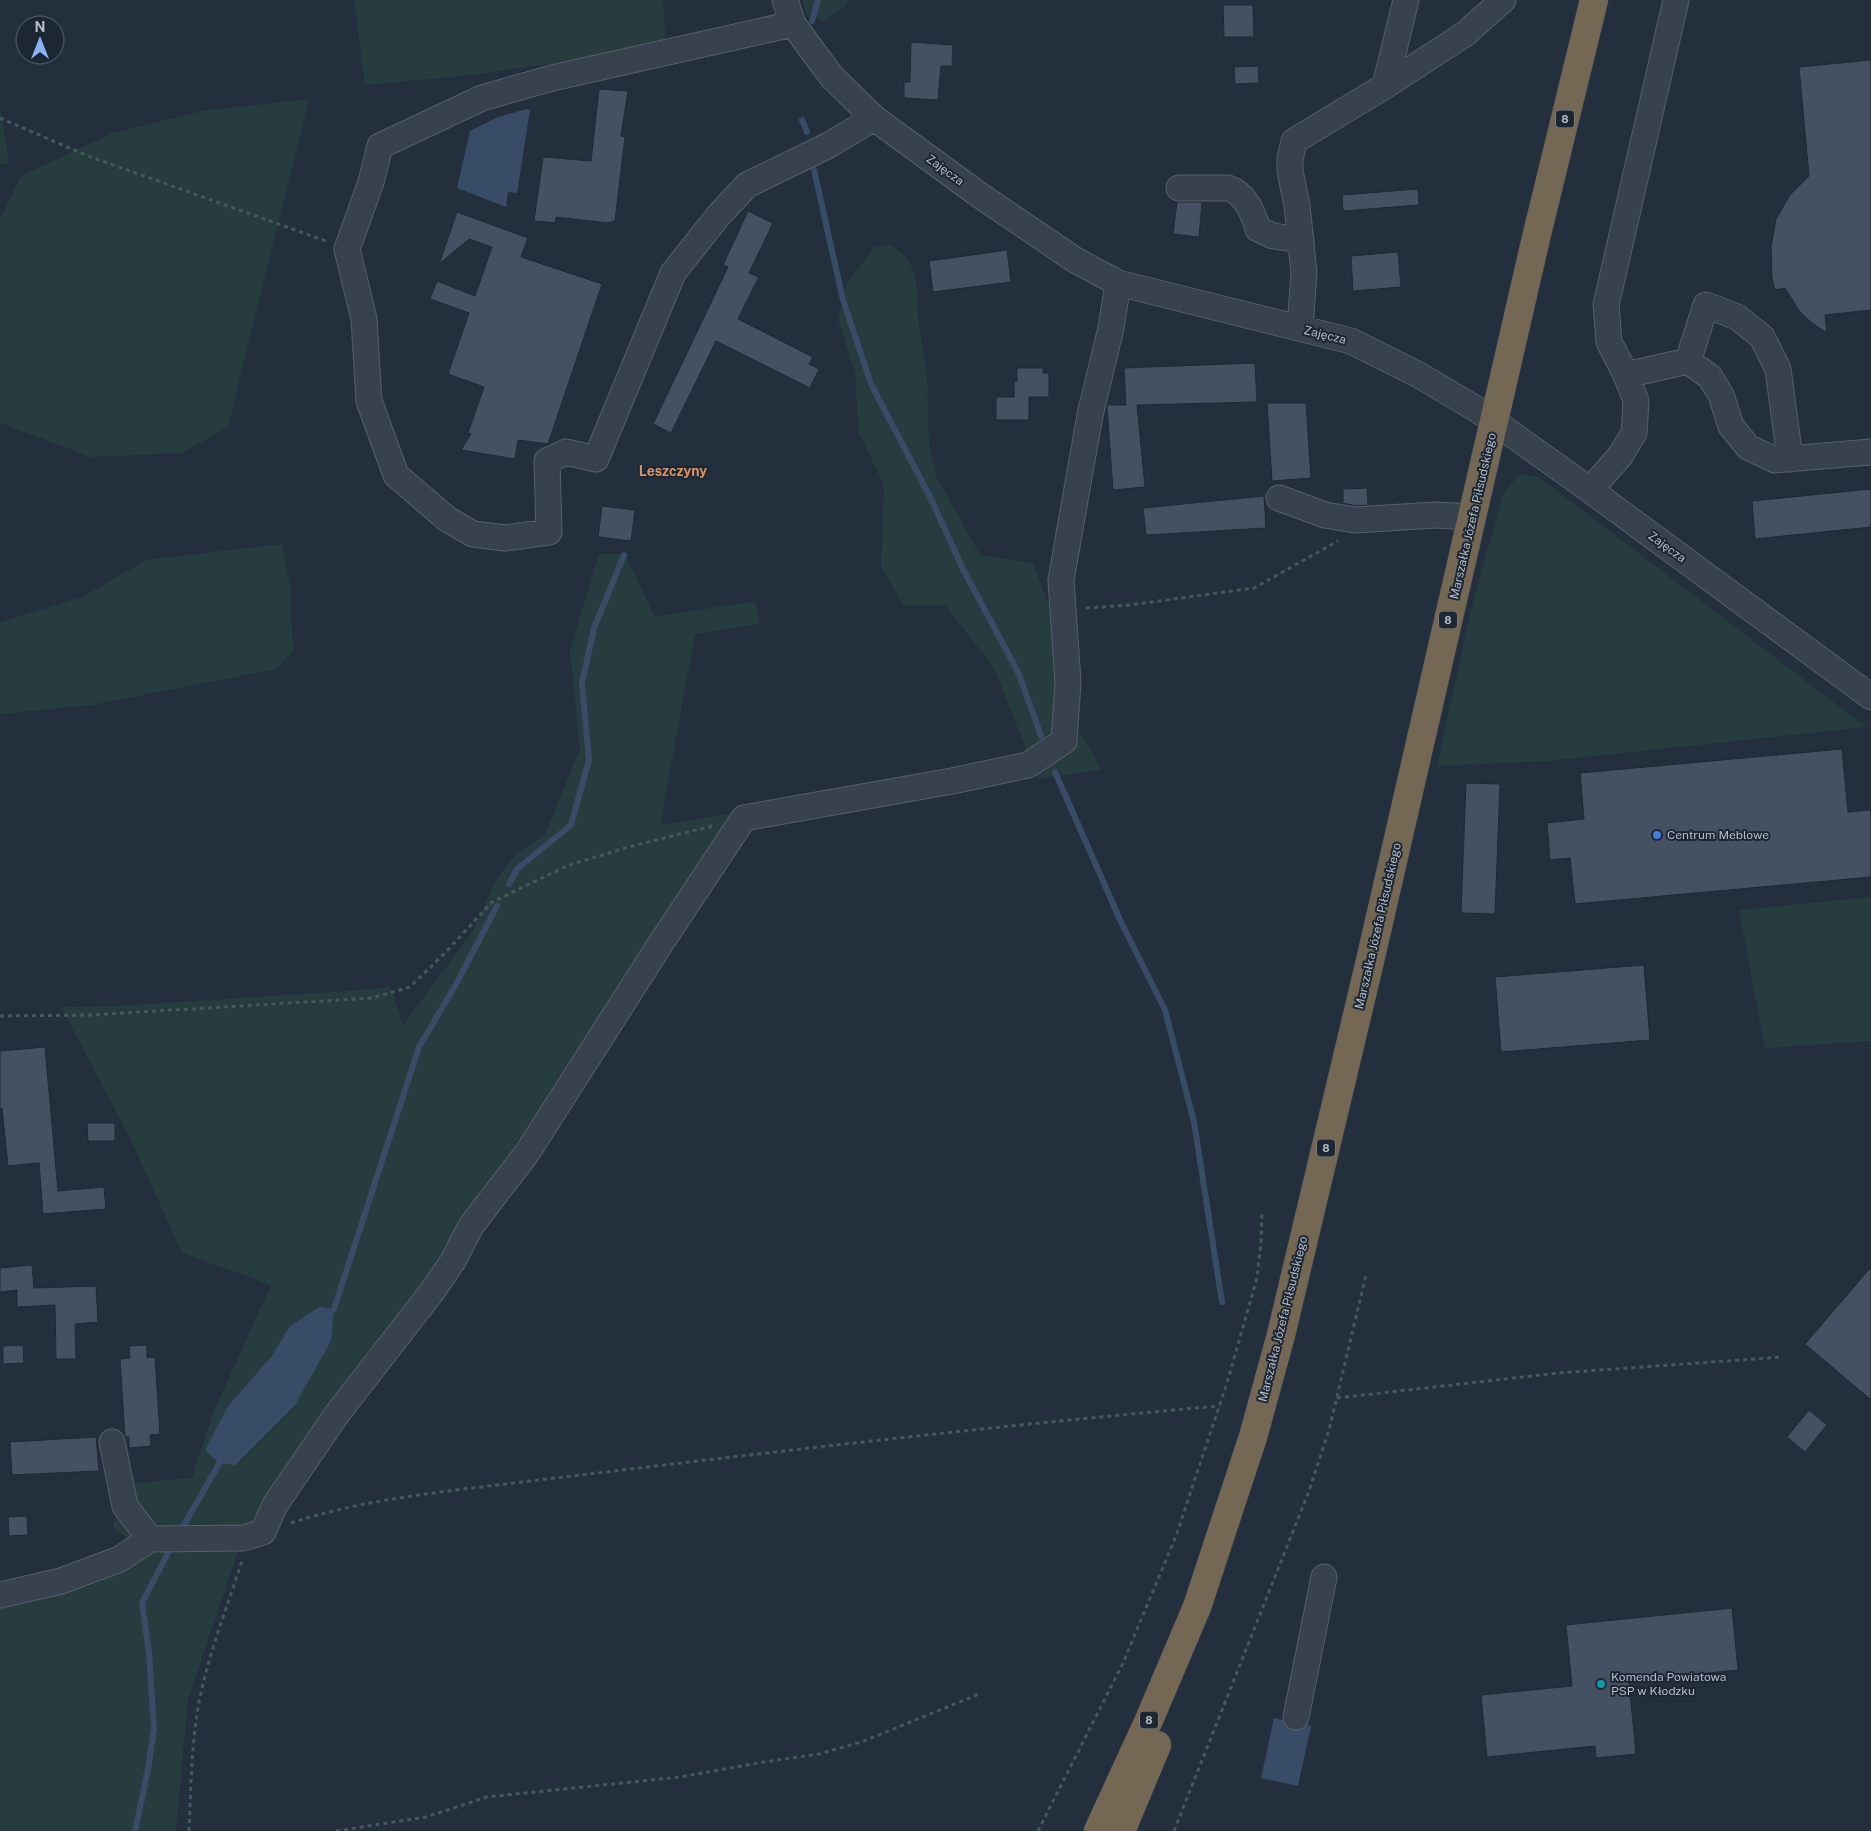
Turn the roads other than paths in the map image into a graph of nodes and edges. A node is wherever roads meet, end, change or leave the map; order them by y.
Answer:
1 (785, 0) edge
2 (1406, 0) edge
3 (1502, 0) edge
4 (1594, 0) edge
5 (1676, 0) edge
6 (793, 24) junction
7 (1385, 86) junction
8 (874, 118) junction
9 (1179, 188) dead end
10 (1301, 240) junction
11 (1118, 283) junction
12 (1300, 328) junction
13 (1688, 361) junction
14 (1626, 375) junction
15 (1495, 423) junction
16 (1871, 452) edge
17 (1790, 459) junction
18 (1590, 490) junction
19 (1279, 498) dead end
20 (1472, 517) junction
21 (1871, 697) edge
22 (112, 1442) dead end
23 (150, 1539) junction
24 (1324, 1577) dead end
25 (0, 1595) edge
26 (1197, 1607) junction
27 (1296, 1717) dead end
28 (1098, 1831) edge
29 (1121, 1831) edge

1 - 6 street, Zajęcza
2 - 7 street
3 - 7 street
4 - 15 highway, Marszałka Józefa Piłsudskiego / 8
5 - 14 street
6 - 8 street, Zajęcza
6 - 8 street
7 - 10 street
8 - 11 street, Zajęcza
9 - 10 street
10 - 12 street
11 - 12 street, Zajęcza
11 - 23 street
12 - 15 street, Zajęcza
13 - 14 street
13 - 17 street
13 - 17 street
14 - 18 street
15 - 18 street, Zajęcza
15 - 20 highway, Marszałka Józefa Piłsudskiego / 8
16 - 17 street
18 - 21 street, Zajęcza
19 - 20 street
20 - 26 highway, Marszałka Józefa Piłsudskiego / 8
22 - 23 street
23 - 25 street
24 - 27 street
26 - 28 highway, Marszałka Józefa Piłsudskiego / 8
26 - 29 highway

